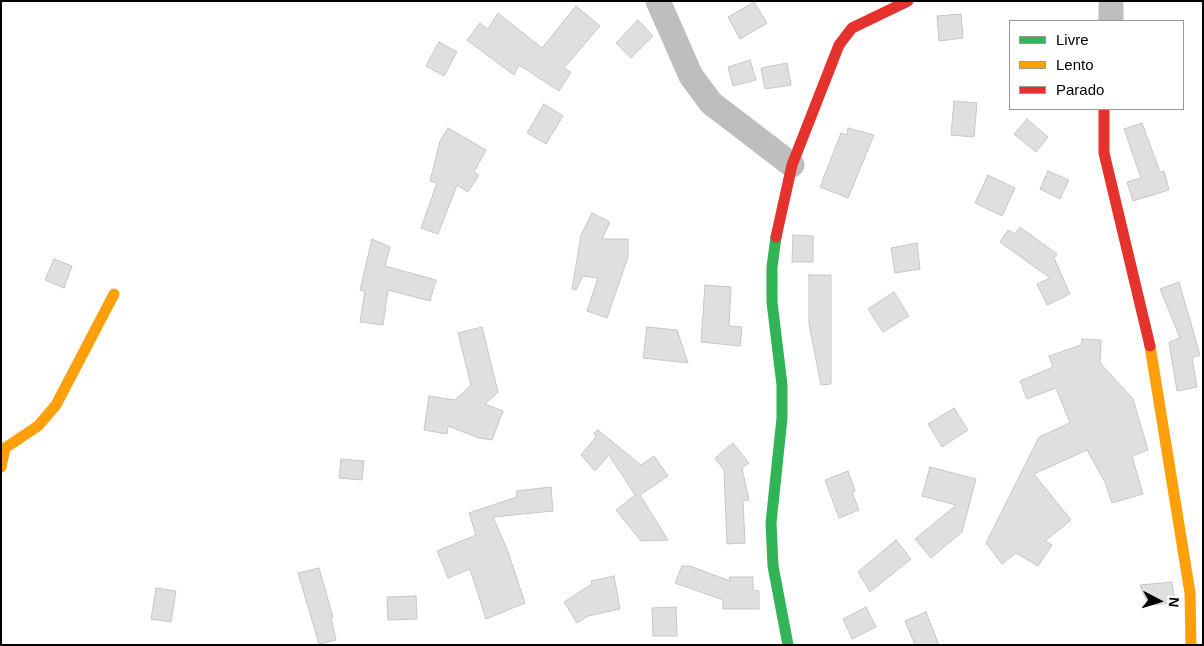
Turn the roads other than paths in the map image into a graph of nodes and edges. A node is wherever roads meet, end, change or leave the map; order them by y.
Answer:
1 (658, 1) edge
2 (908, 1) edge
3 (1110, 1) edge
4 (1111, 20) edge
5 (1104, 110) edge
6 (792, 165) junction
7 (114, 294) dead end
8 (1, 467) edge
9 (788, 645) edge
10 (1191, 645) edge

1 - 6 street
2 - 6 street
3 - 4 street
5 - 10 street
6 - 9 street
7 - 8 street

